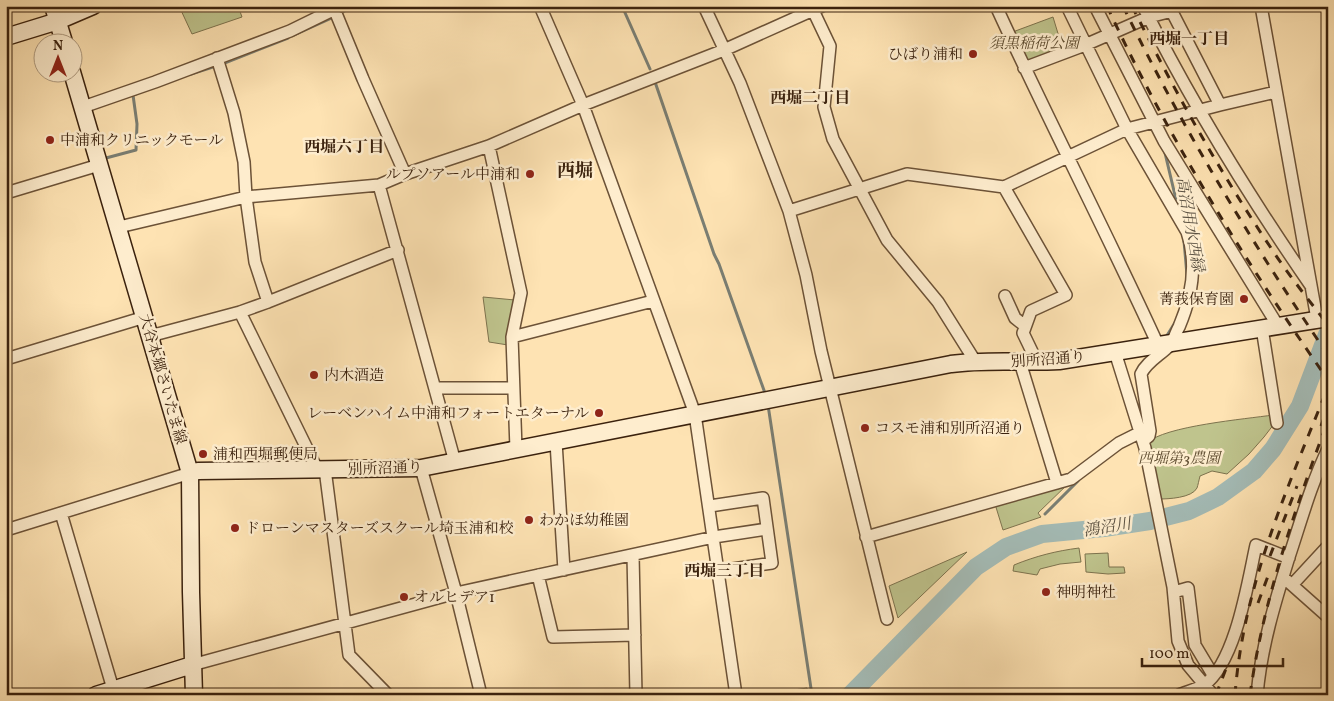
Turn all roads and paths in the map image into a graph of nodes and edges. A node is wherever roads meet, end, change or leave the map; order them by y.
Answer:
1 (93, 6) edge
2 (540, 6) edge
3 (704, 6) edge
4 (996, 6) edge
5 (1067, 6) edge
6 (1094, 6) edge
7 (1143, 6) edge
8 (1260, 6) edge
9 (815, 7) edge
10 (1171, 9) edge
11 (337, 10) edge
12 (55, 14) edge
13 (1152, 16) junction
14 (61, 32) edge
15 (1108, 35) junction
16 (6, 37) edge
17 (1085, 45) junction
18 (724, 50) junction
19 (218, 62) junction
20 (1024, 68) junction
21 (75, 82) edge
22 (1276, 92) junction
23 (584, 105) junction
24 (1220, 105) junction
25 (83, 107) junction
26 (1198, 112) junction
27 (1154, 122) junction
28 (1127, 129) junction
29 (489, 146) junction
30 (1068, 156) junction
31 (100, 165) junction
32 (405, 174) junction
33 (380, 185) junction
34 (1004, 186) junction
35 (859, 188) junction
36 (6, 193) edge
37 (246, 197) junction
38 (789, 211) junction
39 (119, 227) junction
40 (398, 250) junction
41 (1311, 286) junction
42 (1006, 296) dead end
43 (654, 301) junction
44 (268, 302) junction
45 (240, 312) junction
46 (145, 318) junction
47 (1324, 319) edge
48 (1025, 326) junction
49 (1270, 327) junction
50 (150, 336) junction
51 (512, 337) junction
52 (1163, 344) junction
53 (1115, 352) junction
54 (6, 359) edge
55 (974, 361) junction
56 (1028, 362) junction
57 (830, 387) junction
58 (435, 388) junction
59 (513, 388) junction
60 (695, 414) junction
61 (1277, 423) dead end
62 (1142, 436) junction
63 (556, 442) junction
64 (516, 449) junction
65 (1326, 456) edge
66 (455, 462) junction
67 (421, 468) junction
68 (321, 470) junction
69 (190, 473) junction
70 (1057, 483) junction
71 (710, 506) junction
72 (61, 513) junction
73 (767, 529) junction
74 (6, 530) edge
75 (714, 537) junction
76 (866, 537) junction
77 (1328, 546) edge
78 (633, 555) junction
79 (1289, 558) junction
80 (564, 570) junction
81 (719, 572) junction
82 (538, 575) junction
83 (1282, 577) junction
84 (1292, 585) junction
85 (1174, 592) junction
86 (456, 593) junction
87 (1328, 618) edge
88 (886, 620) dead end
89 (345, 624) junction
90 (634, 635) junction
91 (192, 665) junction
92 (1213, 675) junction
93 (1204, 685) junction
94 (113, 689) junction
95 (96, 695) edge
96 (194, 695) edge
97 (388, 695) edge
98 (481, 695) edge
99 (636, 695) edge
100 (736, 695) edge
101 (1179, 695) edge
102 (1213, 695) edge
103 (1257, 695) edge

1 - 12 street
2 - 23 street
3 - 18 street
4 - 20 street
5 - 17 street
6 - 15 street
7 - 13 street
8 - 22 street
9 - 18 street
9 - 35 street
10 - 13 street
10 - 24 street
11 - 19 street
11 - 32 street
12 - 14 street
12 - 16 street
13 - 15 street
13 - 26 street
15 - 17 street
15 - 27 street
17 - 20 street
17 - 28 street
18 - 23 street
18 - 38 street
19 - 25 street
19 - 37 street
20 - 30 street
21 - 25 street, 大谷本郷さいたま線
22 - 24 street
22 - 41 street
23 - 29 street
23 - 43 street
24 - 26 street
25 - 31 street, 大谷本郷さいたま線
26 - 27 street
26 - 41 street
27 - 28 street
27 - 49 street
28 - 30 street
28 - 52 street
29 - 32 street
29 - 51 street
30 - 34 street
30 - 52 street
31 - 36 street
31 - 39 street, 大谷本郷さいたま線
32 - 33 street
33 - 37 street
33 - 40 street
34 - 35 street
34 - 48 street
35 - 38 street
35 - 55 street
37 - 39 street
37 - 44 street
38 - 57 street
39 - 46 street, 大谷本郷さいたま線
40 - 44 street
40 - 58 street
41 - 47 street
42 - 48 street
43 - 51 street
43 - 60 street
44 - 45 street
45 - 50 street
45 - 68 street
46 - 50 street, 大谷本郷さいたま線
46 - 54 street
47 - 49 street, 別所沼通り
48 - 56 street
49 - 52 street, 別所沼通り
49 - 61 street
50 - 69 street, 大谷本郷さいたま線
51 - 59 street
52 - 53 street, 別所沼通り
52 - 62 street
53 - 56 street, 別所沼通り
53 - 62 street
55 - 56 street, 別所沼通り
55 - 57 street, 別所沼通り
56 - 70 street
57 - 60 street, 別所沼通り
57 - 76 street
58 - 59 street
58 - 66 street
59 - 64 street
60 - 63 street, 別所沼通り
60 - 71 street
62 - 70 street
62 - 85 street
63 - 64 street, 別所沼通り
63 - 80 street
64 - 66 street, 別所沼通り
65 - 79 street
66 - 67 street, 別所沼通り
67 - 68 street, 別所沼通り
67 - 86 street
68 - 69 street, 別所沼通り
68 - 89 street
69 - 72 street, 別所沼通り
69 - 91 street, 大谷本郷さいたま線
70 - 76 street
71 - 73 street
71 - 75 street
72 - 74 street, 別所沼通り
72 - 94 street
73 - 75 street
73 - 81 street
75 - 78 street
75 - 81 street
76 - 88 street
77 - 84 street
78 - 80 street
78 - 90 street
79 - 83 street
79 - 92 street
80 - 82 street
81 - 100 street
82 - 86 street
82 - 90 street
83 - 84 street
83 - 103 street
84 - 87 street
85 - 92 street
85 - 93 street
86 - 89 street
86 - 98 street
89 - 91 street
89 - 97 street
90 - 99 street
91 - 94 street
91 - 96 street, 大谷本郷さいたま線
92 - 93 street
93 - 101 street
93 - 102 street
94 - 95 street

